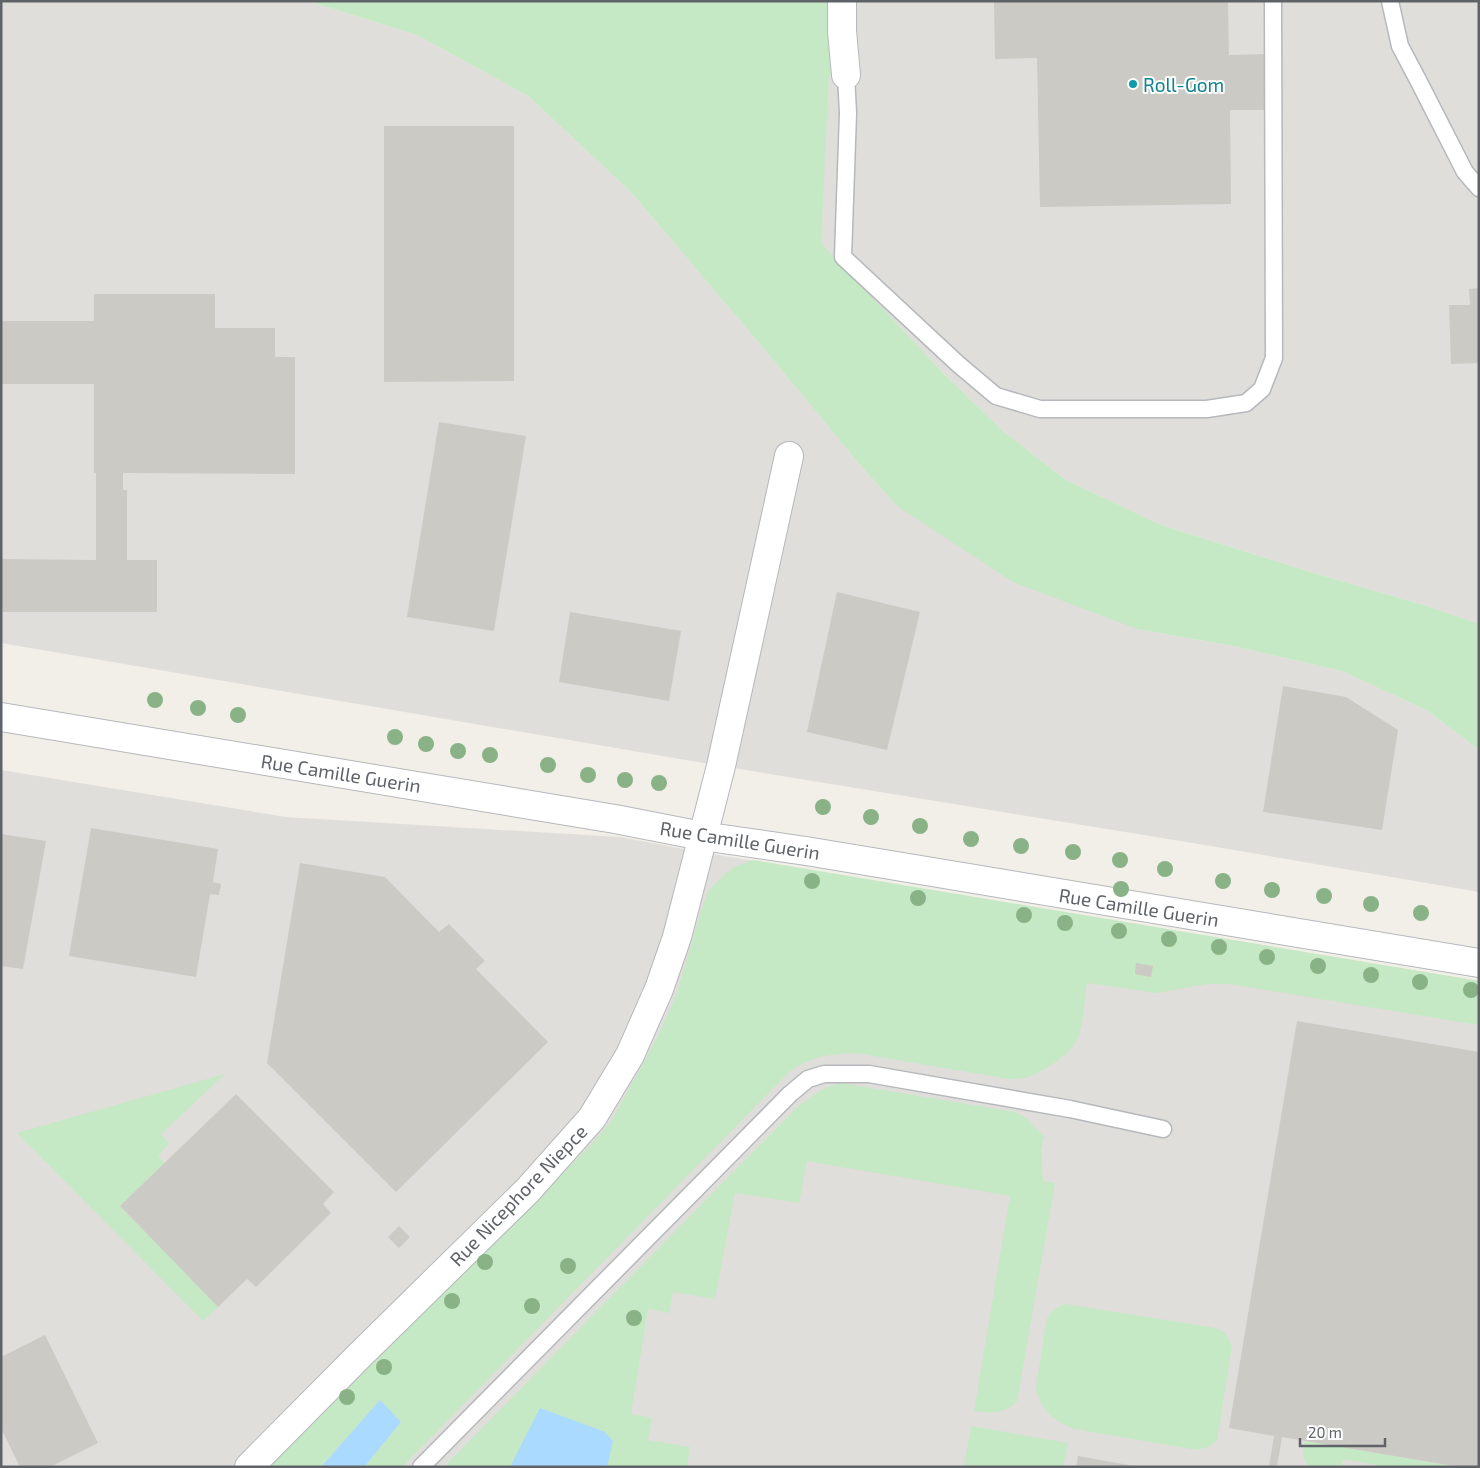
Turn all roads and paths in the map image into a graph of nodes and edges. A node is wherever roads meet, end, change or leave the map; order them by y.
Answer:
1 (842, 1) edge
2 (1272, 1) edge
3 (1390, 1) edge
4 (846, 75) joint
5 (1479, 188) edge
6 (789, 456) dead end
7 (1, 716) edge
8 (702, 836) junction
9 (1479, 963) edge
10 (1163, 1129) dead end
11 (249, 1467) edge
12 (421, 1467) edge

1 - 4 street
2 - 4 lane
3 - 5 lane
6 - 8 street, Rue Nicephore Niepce
7 - 8 street, Rue Camille Guerin
8 - 9 street, Rue Camille Guerin
8 - 11 street, Rue Nicephore Niepce
10 - 12 lane

